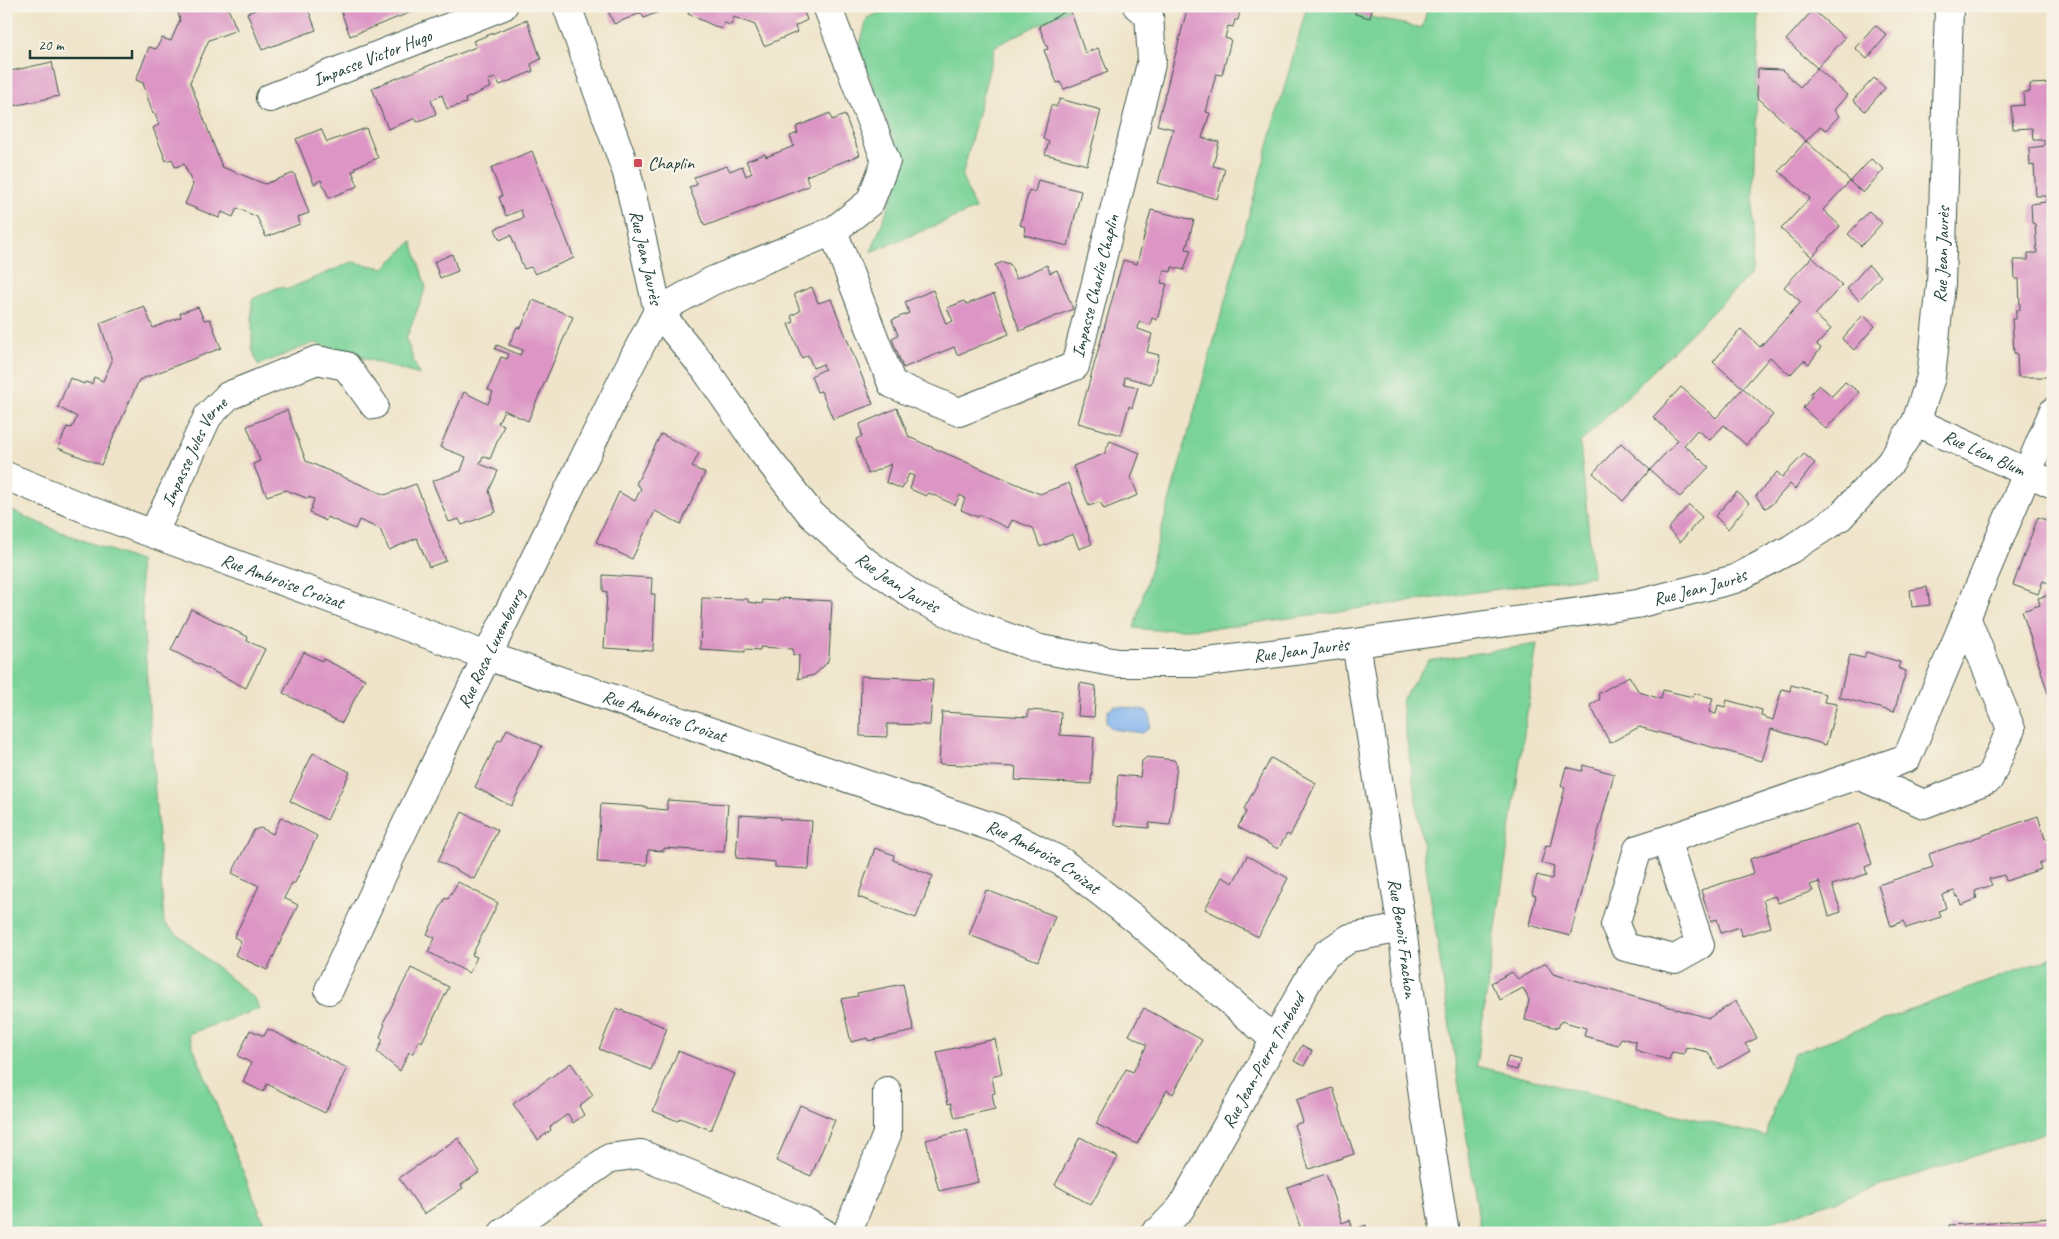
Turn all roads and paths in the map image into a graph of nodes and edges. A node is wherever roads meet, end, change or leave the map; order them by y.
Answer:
1 (503, 6) edge
2 (567, 6) edge
3 (1137, 6) edge
4 (1950, 6) edge
5 (835, 9) edge
6 (270, 98) dead end
7 (833, 231) junction
8 (658, 312) junction
9 (374, 405) dead end
10 (2053, 412) edge
11 (1916, 422) junction
12 (2026, 474) junction
13 (6, 476) edge
14 (2053, 484) edge
15 (154, 532) junction
16 (1966, 617) junction
17 (1356, 643) junction
18 (487, 656) junction
19 (1858, 775) junction
20 (1666, 840) dead end
21 (1402, 928) junction
22 (329, 990) dead end
23 (1275, 1040) junction
24 (887, 1092) dead end
25 (503, 1233) edge
26 (824, 1233) edge
27 (846, 1233) edge
28 (1155, 1233) edge
29 (1445, 1233) edge

1 - 6 street, Impasse Victor Hugo
2 - 8 street, Rue Jean Jaurès
3 - 7 street, Impasse Charlie Chaplin
4 - 11 street, Rue Jean Jaurès
5 - 7 street
7 - 8 street
8 - 17 street, Rue Jean Jaurès
8 - 18 street, Rue Rosa Luxembourg
9 - 15 street, Impasse Jules Verne
10 - 12 street
11 - 12 street, Rue Léon Blum
11 - 17 street, Rue Jean Jaurès
12 - 14 street, Rue Léon Blum
12 - 16 street
13 - 15 street, Rue Ambroise Croizat
15 - 18 street, Rue Ambroise Croizat
16 - 19 street
16 - 19 street
17 - 21 street, Rue Benoit Frachon
18 - 22 street, Rue Rosa Luxembourg
18 - 23 street, Rue Ambroise Croizat
19 - 20 street
21 - 23 street, Rue Jean-Pierre Timbaud
21 - 29 street, Rue Benoit Frachon
23 - 28 street, Rue Jean-Pierre Timbaud
24 - 27 street
25 - 26 street

